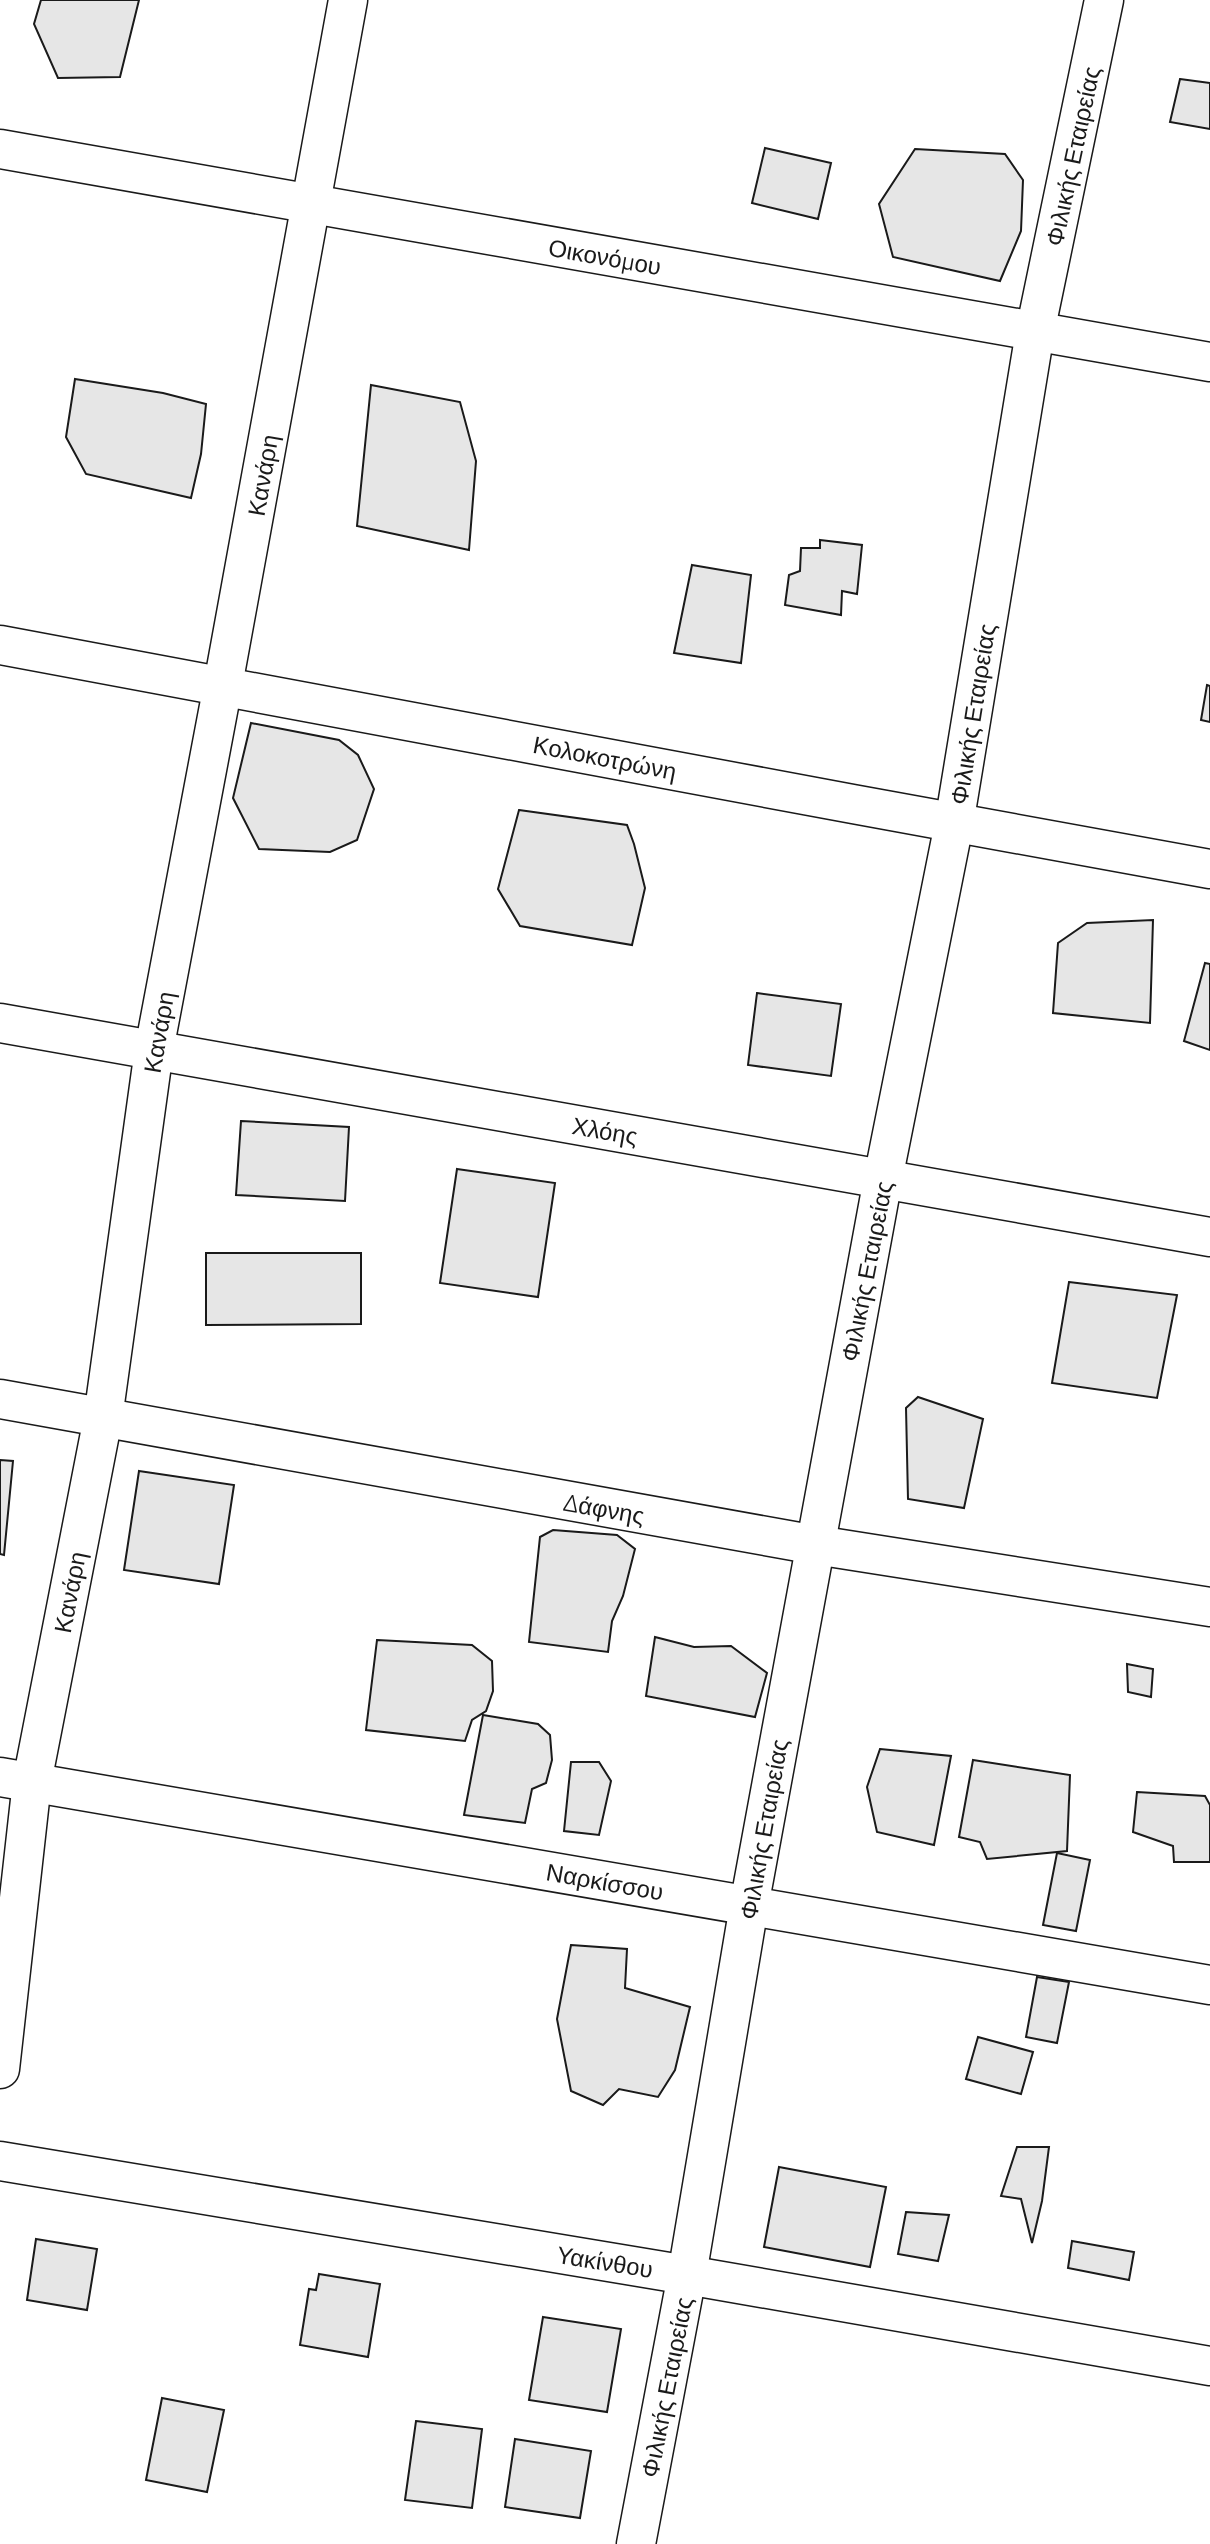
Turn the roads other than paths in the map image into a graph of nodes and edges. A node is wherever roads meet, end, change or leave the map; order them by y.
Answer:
1 (348, 0) edge
2 (1104, 0) edge
3 (0, 149) edge
4 (312, 205) junction
5 (1035, 332) junction
6 (1210, 362) edge
7 (0, 645) edge
8 (223, 685) junction
9 (954, 824) junction
10 (1210, 869) edge
11 (0, 1023) edge
12 (154, 1050) junction
13 (883, 1179) junction
14 (1210, 1237) edge
15 (0, 1399) edge
16 (103, 1419) junction
17 (816, 1545) junction
18 (1210, 1607) edge
19 (16, 1779) edge
20 (749, 1906) junction
21 (1210, 1984) edge
22 (0, 2069) edge
23 (0, 2161) edge
24 (687, 2275) junction
25 (1210, 2366) edge
26 (636, 2544) edge

1 - 4 street, Κανάρη
2 - 5 street, Φιλικής Εταιρείας
3 - 4 street, Οικονόμου
4 - 5 street, Οικονόμου
4 - 8 street, Κανάρη
5 - 6 street, Οικονόμου
5 - 9 street, Φιλικής Εταιρείας
7 - 8 street, Κολοκοτρώνη
8 - 9 street, Κολοκοτρώνη
8 - 12 street, Κανάρη
9 - 10 street, Κολοκοτρώνη
9 - 13 street, Φιλικής Εταιρείας
11 - 12 street, Χλόης
12 - 13 street, Χλόης
12 - 16 street, Κανάρη
13 - 14 street, Χλόης
13 - 17 street, Φιλικής Εταιρείας
15 - 16 street, Δάφνης
16 - 17 street, Δάφνης
16 - 19 street, Κανάρη
17 - 18 street, Δάφνης
17 - 20 street, Φιλικής Εταιρείας
19 - 20 street, Ναρκίσσου
19 - 22 street, Κανάρη
20 - 21 street, Ναρκίσσου
20 - 24 street, Φιλικής Εταιρείας
23 - 24 street, Υακίνθου
24 - 25 street, Υακίνθου
24 - 26 street, Φιλικής Εταιρείας

